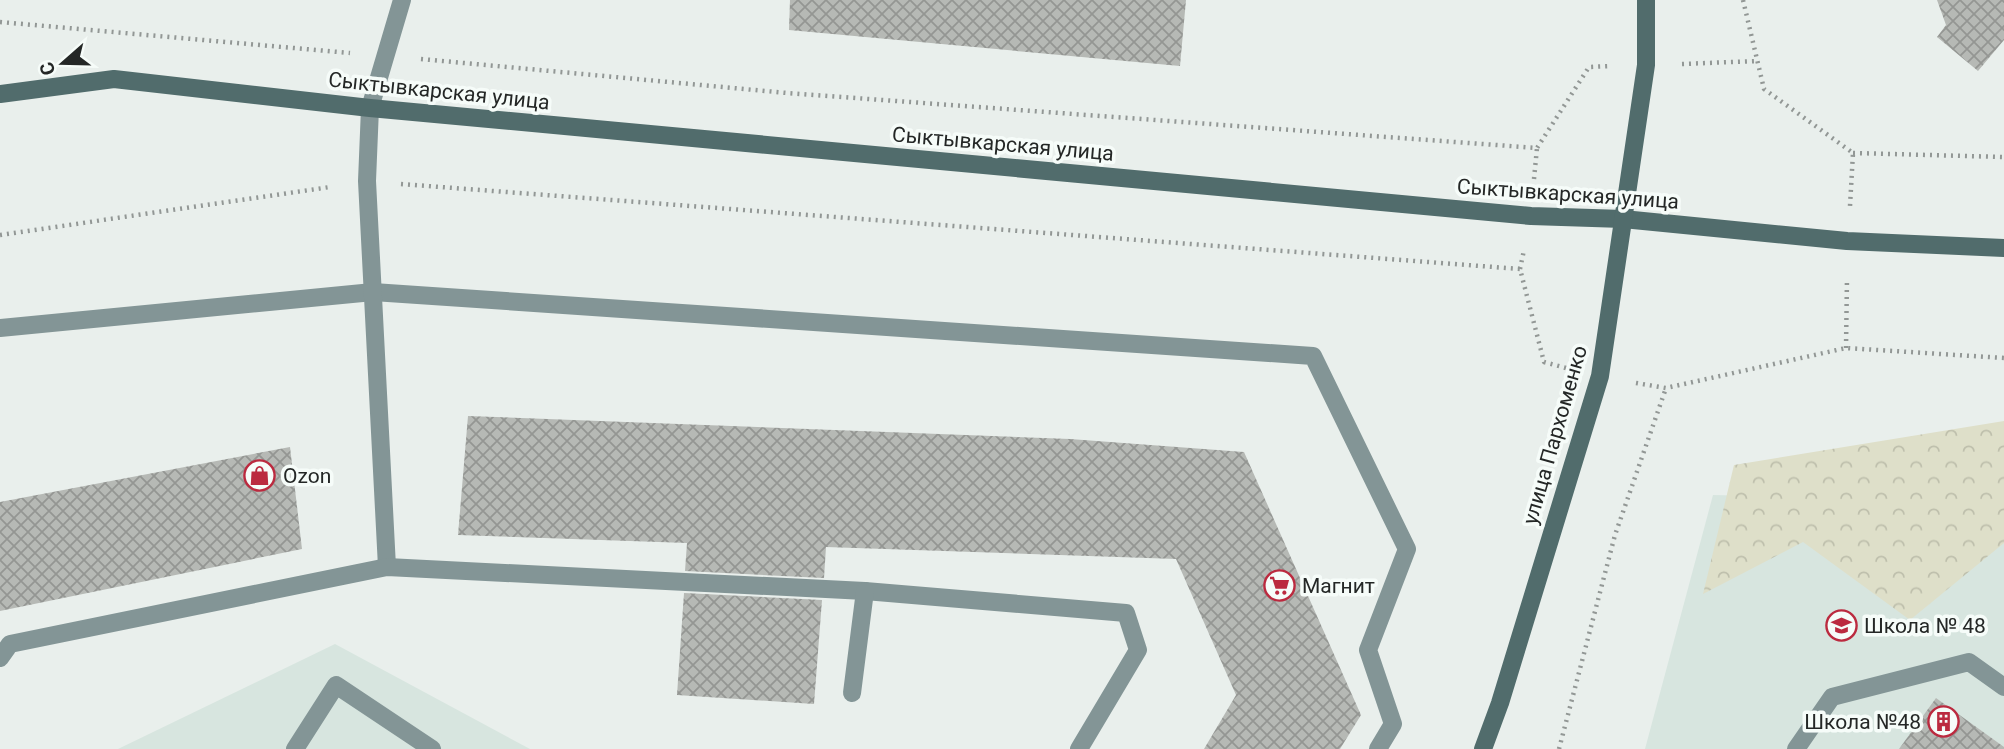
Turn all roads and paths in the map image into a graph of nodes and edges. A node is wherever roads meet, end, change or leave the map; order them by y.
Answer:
1 (402, 0) edge
2 (1646, 0) edge
3 (1743, 0) edge
4 (0, 22) edge
5 (384, 56) junction
6 (1758, 61) junction
7 (1646, 65) junction
8 (0, 94) edge
9 (370, 108) junction
10 (1853, 153) junction
11 (2004, 156) edge
12 (367, 181) junction
13 (1623, 219) junction
14 (0, 235) edge
15 (1847, 241) junction
16 (2004, 248) edge
17 (373, 292) junction
18 (0, 328) edge
19 (1846, 348) junction
20 (2004, 358) edge
21 (1544, 362) dead end
22 (387, 567) junction
23 (865, 591) junction
24 (0, 658) edge
25 (2004, 687) edge
26 (852, 694) dead end
27 (295, 749) edge
28 (432, 749) edge
29 (1079, 749) edge
30 (1378, 749) edge
31 (1483, 749) edge
32 (1559, 749) edge
33 (1796, 749) edge

1 - 5 lane
2 - 7 main road, улица Пархоменко
3 - 6 path
4 - 5 path
5 - 7 path
5 - 9 lane
6 - 7 path
6 - 10 path
7 - 13 main road, улица Пархоменко
8 - 9 main road, Сыктывкарская улица
9 - 12 lane
9 - 13 main road, Сыктывкарская улица
10 - 11 path
10 - 15 path
12 - 14 path
12 - 17 lane
12 - 21 path
13 - 15 main road, Сыктывкарская улица
13 - 31 main road, улица Пархоменко
15 - 16 main road, Сыктывкарская улица
15 - 19 path
17 - 18 lane
17 - 22 lane
17 - 30 lane
19 - 20 path
19 - 32 path
22 - 23 lane
22 - 24 lane
23 - 26 lane
23 - 29 lane
25 - 33 lane
27 - 28 lane

